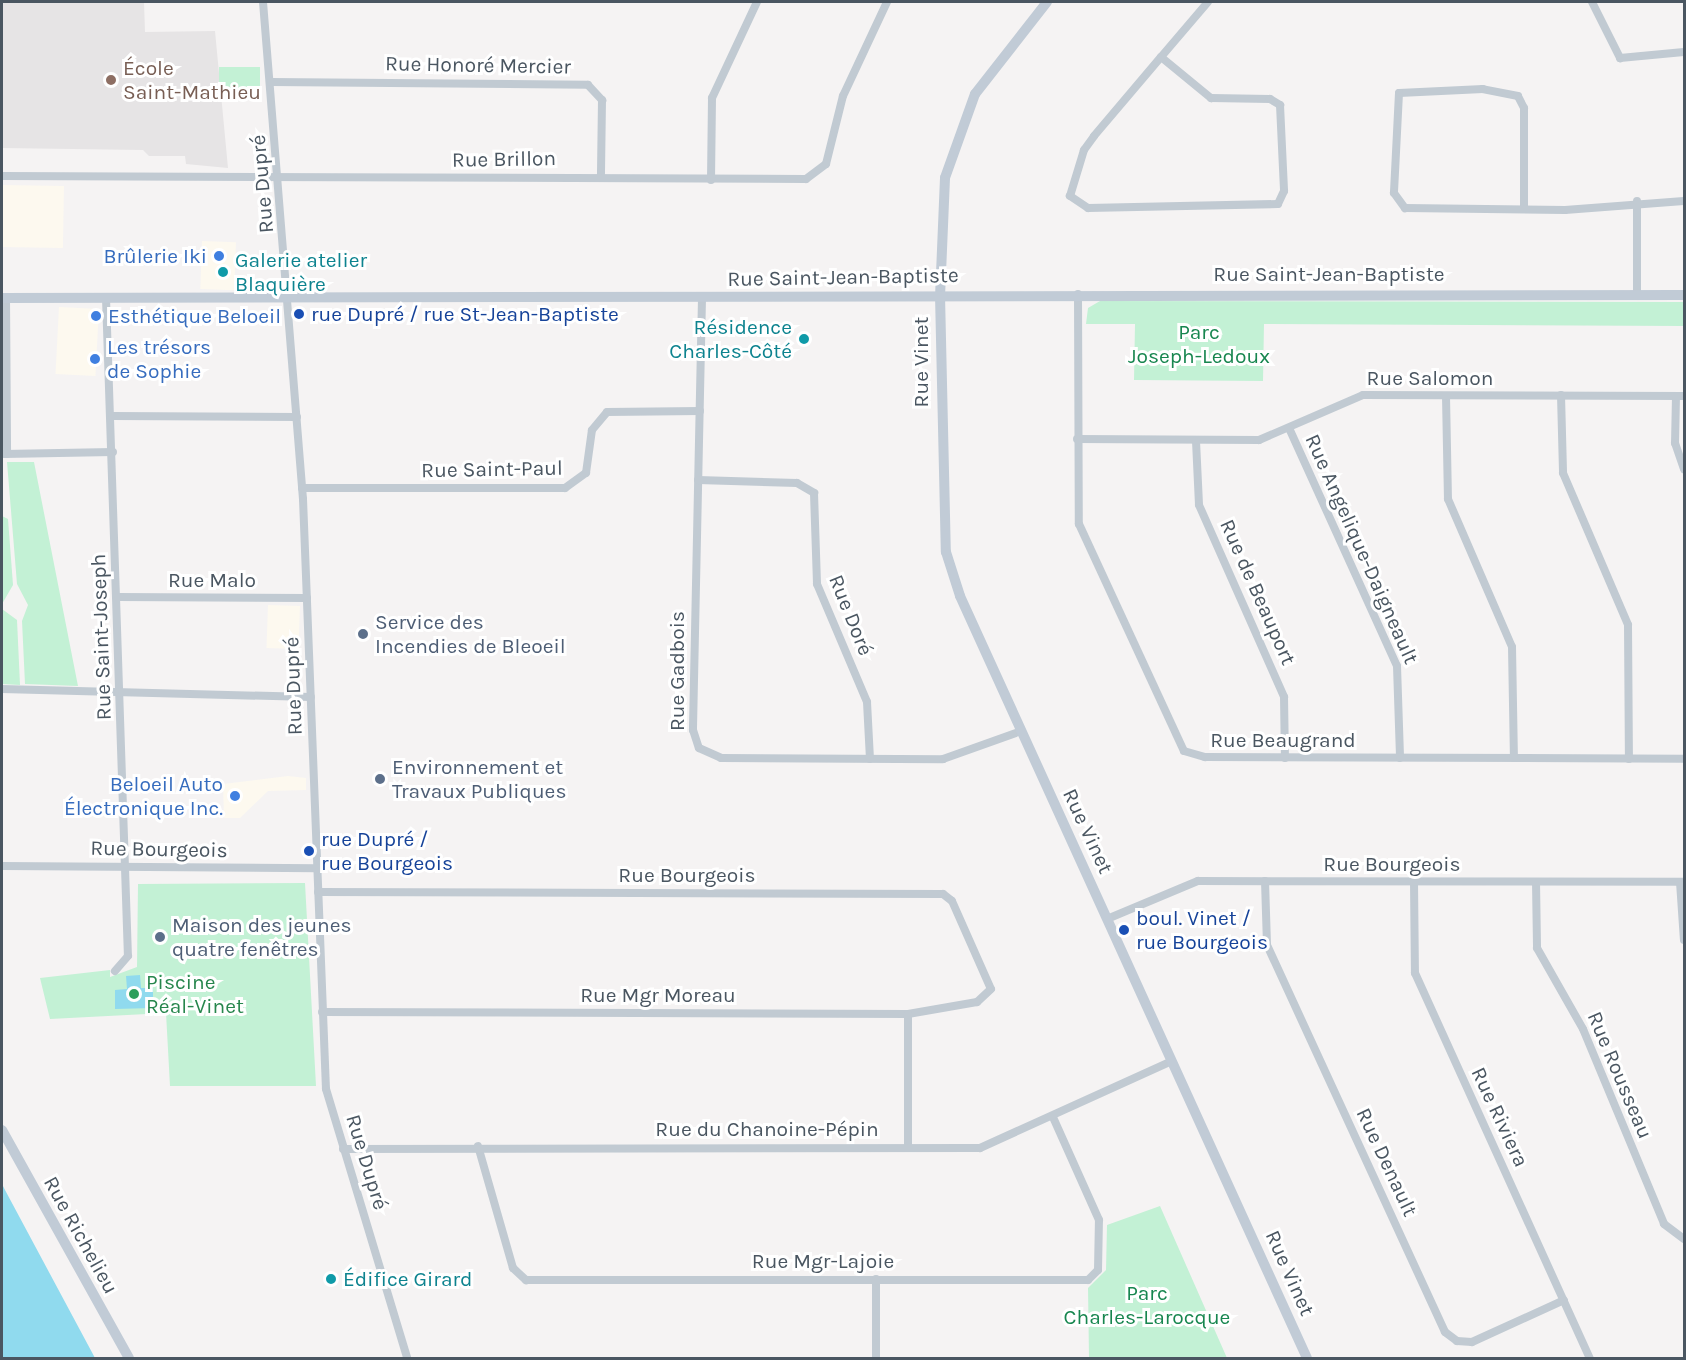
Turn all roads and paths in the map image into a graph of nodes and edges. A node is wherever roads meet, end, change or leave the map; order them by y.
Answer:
1 (263, 2) edge
2 (757, 2) edge
3 (887, 2) edge
4 (1047, 2) edge
5 (1208, 2) edge
6 (1592, 2) edge
7 (1684, 52) edge
8 (1161, 57) junction
9 (271, 82) junction
10 (602, 175) junction
11 (2, 176) edge
12 (280, 179) junction
13 (711, 180) junction
14 (1637, 201) junction
15 (1684, 201) edge
16 (1524, 209) junction
17 (1078, 294) junction
18 (1637, 294) junction
19 (940, 295) junction
20 (1684, 295) edge
21 (4, 298) edge
22 (106, 298) junction
23 (290, 298) junction
24 (702, 298) junction
25 (1561, 395) junction
26 (1446, 396) junction
27 (1680, 396) edge
28 (700, 411) junction
29 (112, 416) junction
30 (297, 417) junction
31 (1289, 428) junction
32 (1077, 439) junction
33 (1196, 441) junction
34 (113, 452) junction
35 (4, 454) edge
36 (1684, 469) edge
37 (698, 480) junction
38 (302, 488) junction
39 (118, 597) junction
40 (307, 597) junction
41 (2, 688) edge
42 (120, 694) junction
43 (311, 697) junction
44 (1021, 731) junction
45 (1285, 758) junction
46 (1400, 758) junction
47 (870, 759) junction
48 (1514, 759) junction
49 (1629, 759) junction
50 (1684, 759) edge
51 (125, 865) junction
52 (2, 866) edge
53 (317, 868) junction
54 (1265, 881) junction
55 (1414, 882) junction
56 (1536, 882) junction
57 (1682, 882) edge
58 (318, 892) junction
59 (1107, 919) junction
60 (1684, 940) edge
61 (115, 971) dead end
62 (990, 994) joint
63 (322, 1012) junction
64 (908, 1014) junction
65 (1172, 1061) junction
66 (1053, 1117) junction
67 (2, 1130) edge
68 (478, 1146) junction
69 (908, 1147) junction
70 (343, 1149) junction
71 (1684, 1239) edge
72 (876, 1279) junction
73 (1564, 1300) junction
74 (129, 1359) edge
75 (407, 1359) edge
76 (876, 1359) edge
77 (1307, 1359) edge
78 (1590, 1359) edge

1 - 9 street, Rue Dupré
2 - 13 street
3 - 13 street, Rue Brillon
4 - 19 street, Rue Vinet
5 - 8 street
6 - 7 street
8 - 8 street
9 - 10 street, Rue Honoré Mercier
9 - 12 street, Rue Dupré
10 - 12 street, Rue Brillon
10 - 13 street, Rue Brillon
11 - 12 street, Rue Brillon
12 - 23 street, Rue Dupré
14 - 15 street
14 - 16 street
14 - 18 street
16 - 16 street
17 - 18 street, Rue Saint-Jean-Baptiste
17 - 19 street, Rue Saint-Jean-Baptiste
17 - 32 street, Rue Beaugrand
18 - 20 street, Rue Saint-Jean-Baptiste
19 - 24 street, Rue Saint-Jean-Baptiste
19 - 44 street, Rue Vinet
21 - 22 street, Rue Saint-Jean-Baptiste
21 - 35 street
22 - 23 street, Rue Saint-Jean-Baptiste
22 - 29 street, Rue Saint-Joseph
23 - 24 street, Rue Saint-Jean-Baptiste
23 - 30 street, Rue Dupré
24 - 28 street, Rue Gadbois
25 - 26 street, Rue Salomon
25 - 27 street, Rue Salomon
25 - 49 street
26 - 31 street, Rue Salomon
26 - 48 street
27 - 36 street
28 - 37 street, Rue Gadbois
28 - 38 street, Rue Saint-Paul
29 - 30 street
29 - 34 street, Rue Saint-Joseph
30 - 38 street, Rue Dupré
31 - 33 street, Rue Salomon
31 - 46 street, Rue Angelique-Daigneault
32 - 33 street, Rue Salomon
32 - 45 street, Rue Beaugrand
33 - 45 street, Rue de Beauport
34 - 35 street
34 - 39 street, Rue Saint-Joseph
37 - 47 street, Rue Doré
37 - 47 street, Rue Gadbois
38 - 40 street, Rue Dupré
39 - 40 street, Rue Malo
39 - 42 street, Rue Saint-Joseph
40 - 43 street, Rue Dupré
41 - 42 street
42 - 43 street
42 - 51 street, Rue Saint-Joseph
43 - 53 street, Rue Dupré
44 - 47 street, Rue Gadbois
44 - 59 street, Rue Vinet
45 - 46 street, Rue Beaugrand
46 - 48 street, Rue Beaugrand
48 - 49 street, Rue Beaugrand
49 - 50 street, Rue Beaugrand
51 - 52 street, Rue Bourgeois
51 - 53 street, Rue Bourgeois
51 - 61 street, Rue Saint-Joseph
53 - 58 street, Rue Dupré
54 - 55 street, Rue Bourgeois
54 - 59 street, Rue Bourgeois
54 - 73 street, Rue Denault
55 - 56 street, Rue Bourgeois
55 - 73 street, Rue Riviera
56 - 57 street, Rue Bourgeois
56 - 71 street, Rue Rousseau
57 - 60 street
58 - 62 street, Rue Bourgeois
58 - 63 street, Rue Dupré
59 - 65 street, Rue Vinet
62 - 64 street, Rue Mgr Moreau
63 - 64 street, Rue Mgr Moreau
63 - 70 street, Rue Dupré
64 - 69 street
65 - 66 street, Rue du Chanoine-Pépin
65 - 77 street, Rue Vinet
66 - 69 street, Rue du Chanoine-Pépin
66 - 72 street, Rue Mgr-Lajoie
67 - 74 street, Rue Richelieu
68 - 69 street, Rue du Chanoine-Pépin
68 - 70 street, Rue du Chanoine-Pépin
68 - 72 street, Rue Mgr-Lajoie
70 - 75 street, Rue Dupré
72 - 76 street
73 - 78 street, Rue Riviera

